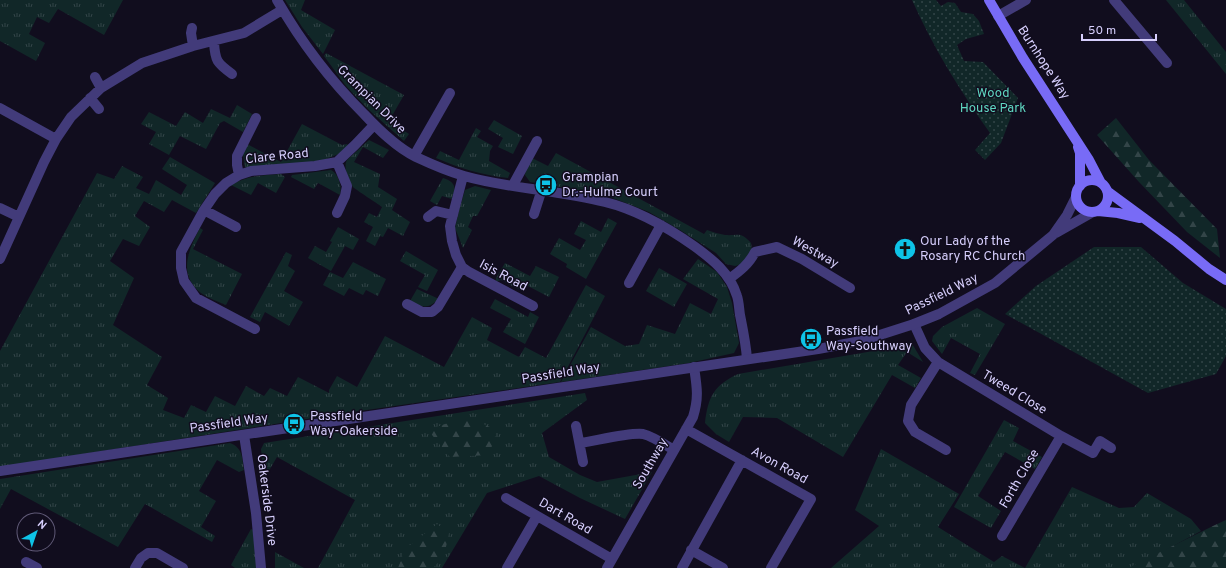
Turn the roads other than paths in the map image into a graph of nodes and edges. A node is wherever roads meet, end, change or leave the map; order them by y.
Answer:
1 (277, 0) edge
2 (989, 0) edge
3 (1026, 0) edge
4 (1114, 0) edge
5 (282, 10) junction
6 (998, 16) junction
7 (192, 28) dead end
8 (214, 42) junction
9 (193, 46) junction
10 (1167, 63) dead end
11 (232, 74) dead end
12 (95, 77) dead end
13 (101, 88) junction
14 (450, 93) dead end
15 (90, 98) junction
16 (0, 108) edge
17 (99, 109) dead end
18 (256, 118) dead end
19 (374, 125) junction
20 (56, 139) junction
21 (1076, 139) junction
22 (537, 141) dead end
23 (414, 156) junction
24 (337, 162) junction
25 (239, 175) junction
26 (463, 176) junction
27 (513, 185) junction
28 (1080, 186) junction
29 (1104, 187) junction
30 (542, 189) junction
31 (1076, 197) junction
32 (0, 208) edge
33 (204, 210) junction
34 (1095, 211) junction
35 (337, 213) dead end
36 (534, 214) dead end
37 (453, 215) junction
38 (19, 217) junction
39 (428, 218) dead end
40 (1144, 219) junction
41 (661, 225) junction
42 (236, 227) dead end
43 (1053, 235) junction
44 (0, 259) edge
45 (462, 267) junction
46 (729, 279) junction
47 (1226, 280) edge
48 (629, 283) dead end
49 (850, 288) dead end
50 (406, 304) dead end
51 (533, 306) dead end
52 (914, 324) junction
53 (255, 329) dead end
54 (747, 359) junction
55 (938, 362) junction
56 (694, 367) junction
57 (576, 426) dead end
58 (686, 429) junction
59 (244, 435) junction
60 (1061, 436) junction
61 (580, 444) junction
62 (1111, 448) dead end
63 (674, 450) junction
64 (946, 450) dead end
65 (742, 460) junction
66 (583, 462) dead end
67 (0, 471) edge
68 (506, 498) dead end
69 (537, 516) junction
70 (1002, 536) dead end
71 (692, 550) junction
72 (612, 559) junction
73 (26, 562) dead end
74 (37, 568) edge
75 (135, 568) edge
76 (183, 568) edge
77 (261, 568) edge
78 (507, 568) edge
79 (607, 568) edge
80 (682, 568) edge
81 (723, 568) edge
82 (771, 568) edge

1 - 5 street, Grampian Drive
2 - 6 main road, Burnhope Way
3 - 6 street
4 - 10 street
5 - 8 street
5 - 19 street, Grampian Drive
6 - 21 main road, Burnhope Way
7 - 9 street
8 - 9 street
8 - 11 street
9 - 13 street
12 - 13 street
13 - 15 street
14 - 23 street
15 - 17 street
15 - 20 street
16 - 20 street
18 - 25 street
19 - 23 street, Grampian Drive
19 - 24 street
20 - 38 street
21 - 28 main road, Burnhope Way
21 - 29 main road, Burnhope Way
22 - 27 street
23 - 26 street, Grampian Drive
24 - 25 street, Clare Road
24 - 35 street
25 - 33 street, Clare Road
26 - 27 street, Grampian Drive
26 - 37 street, Isis Road
27 - 30 street, Grampian Drive
28 - 29 main road
28 - 31 main road
29 - 34 main road
29 - 40 main road, Burnhope Way
30 - 36 street
30 - 41 street, Grampian Drive
31 - 34 main road
31 - 43 street, Passfield Way
32 - 38 street
33 - 42 street
33 - 53 street, Clare Road
34 - 40 main road, Burnhope Way
34 - 43 street
37 - 39 street
37 - 45 street, Isis Road
38 - 44 street
40 - 47 main road, Burnhope Way
41 - 46 street, Grampian Drive
41 - 48 street
43 - 52 street, Passfield Way
45 - 50 street
45 - 51 street, Isis Road
46 - 49 street, Westway
46 - 54 street, Grampian Drive
52 - 54 street, Passfield Way
52 - 55 street, Tweed Close
54 - 56 street, Passfield Way
55 - 60 street, Tweed Close
55 - 64 street
56 - 58 street, Southway
56 - 59 street, Passfield Way
57 - 61 street
58 - 63 street, Southway
58 - 65 street, Avon Road
59 - 67 street, Passfield Way
59 - 77 street, Oakerside Drive
60 - 62 street, Tweed Close
60 - 70 street, Forth Close
61 - 63 street
61 - 66 street
63 - 72 street, Southway
65 - 71 street
65 - 82 street, Avon Road
68 - 69 street, Dart Road
69 - 72 street, Dart Road
69 - 78 street
71 - 80 street
71 - 81 street
72 - 79 street, Southway
73 - 74 street
75 - 76 street

